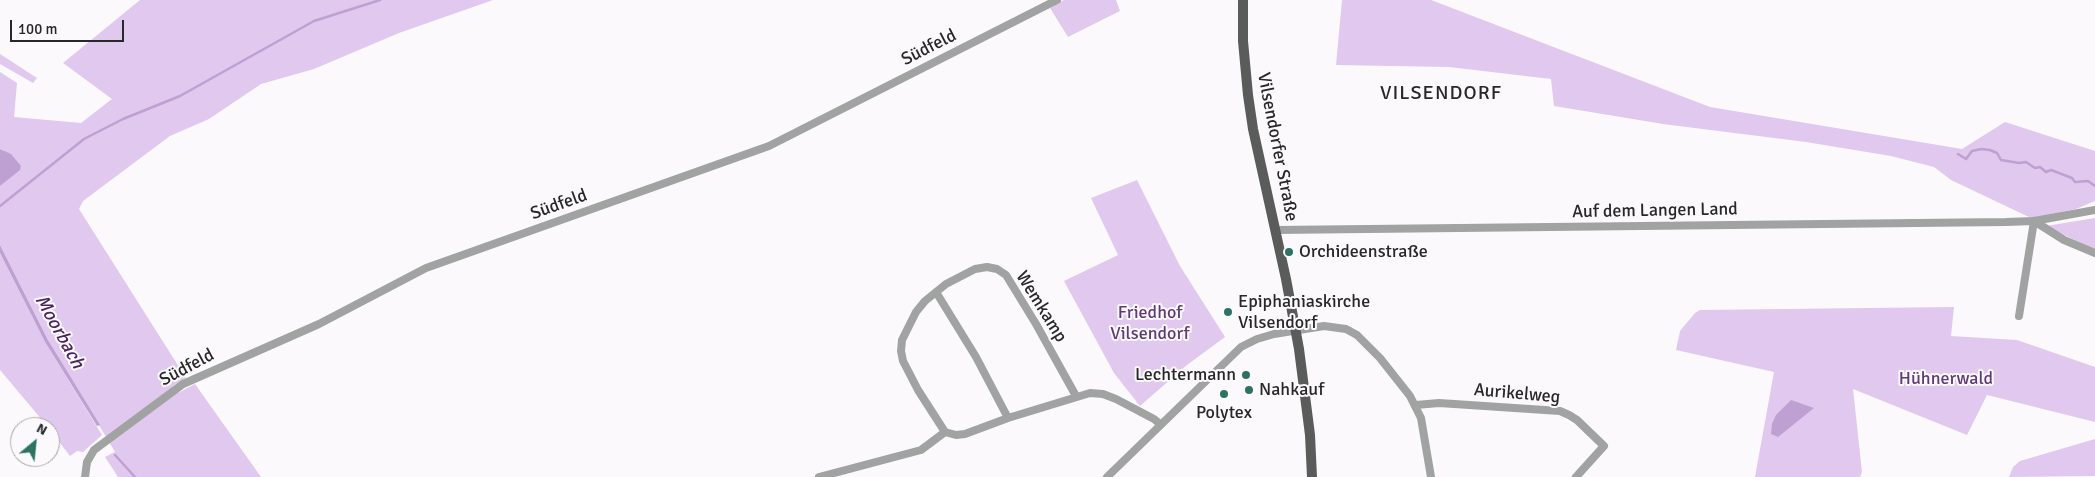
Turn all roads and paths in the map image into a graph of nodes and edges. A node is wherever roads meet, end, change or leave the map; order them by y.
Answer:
1 (1057, 0) edge
2 (1243, 0) edge
3 (2095, 210) edge
4 (2034, 221) junction
5 (1276, 230) junction
6 (2095, 253) edge
7 (936, 292) junction
8 (2019, 316) dead end
9 (1296, 329) junction
10 (1076, 396) junction
11 (1416, 406) junction
12 (1008, 418) junction
13 (1160, 424) junction
14 (945, 432) junction
15 (85, 477) edge
16 (819, 477) edge
17 (1107, 477) edge
18 (1312, 477) edge
19 (1431, 477) edge
20 (1576, 477) edge

1 - 15 street, Südfeld
2 - 5 main road, Vilsendorfer Straße
3 - 4 street, Auf dem Langen Land
4 - 5 street, Auf dem Langen Land
4 - 6 street
4 - 8 street
5 - 9 main road, Vilsendorfer Straße
7 - 10 street, Wemkamp
7 - 12 street
7 - 14 street, Wemkamp
9 - 11 street
9 - 13 street
9 - 18 main road, Vilsendorfer Straße
10 - 12 street
10 - 13 street
11 - 19 street
11 - 20 street, Aurikelweg
12 - 14 street
13 - 17 street
14 - 16 street

